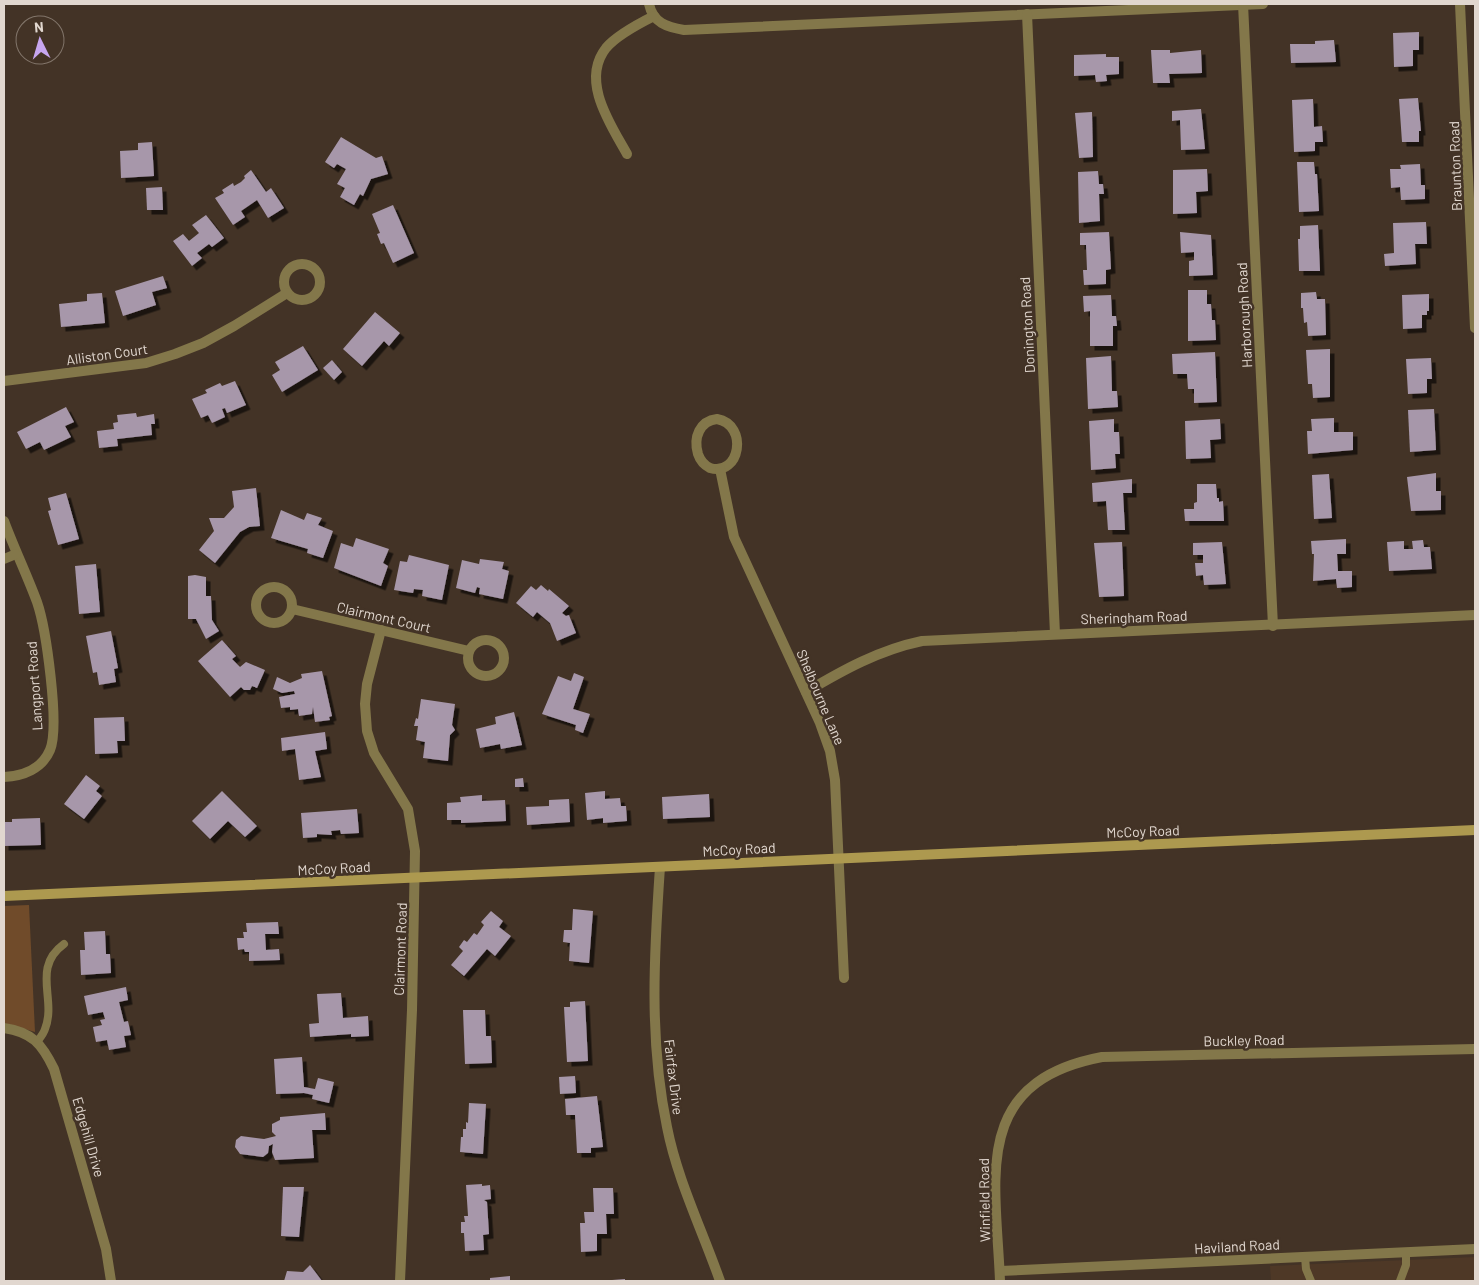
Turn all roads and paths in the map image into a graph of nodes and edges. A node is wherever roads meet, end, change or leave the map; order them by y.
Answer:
1 (649, 4) edge
2 (1243, 4) edge
3 (1263, 4) edge
4 (1460, 4) edge
5 (1027, 14) junction
6 (654, 16) junction
7 (1471, 123) edge
8 (628, 154) dead end
9 (287, 293) dead end
10 (1475, 328) edge
11 (4, 381) edge
12 (720, 469) junction
13 (4, 521) edge
14 (16, 554) junction
15 (4, 559) edge
16 (292, 609) dead end
17 (1475, 615) edge
18 (1273, 626) junction
19 (381, 630) junction
20 (1055, 634) junction
21 (469, 651) dead end
22 (806, 692) junction
23 (4, 777) edge
24 (1475, 830) edge
25 (839, 858) junction
26 (660, 867) junction
27 (416, 878) junction
28 (4, 896) edge
29 (64, 944) dead end
30 (844, 978) dead end
31 (4, 1028) edge
32 (37, 1042) junction
33 (1475, 1049) edge
34 (1023, 1095) joint
35 (1475, 1249) edge
36 (1406, 1252) junction
37 (1305, 1257) junction
38 (1000, 1276) edge
39 (110, 1281) edge
40 (400, 1281) edge
41 (720, 1281) edge
42 (1311, 1281) edge
43 (1400, 1281) edge

1 - 6 street
2 - 3 street
2 - 5 street
2 - 18 street, Harborough Road
4 - 7 street, Braunton Road
5 - 6 street
5 - 20 street, Donington Road
6 - 8 street
7 - 10 street, Braunton Road
9 - 11 street, Alliston Court
12 - 12 street
12 - 22 street, Shelbourne Lane
13 - 14 street, Langport Road
14 - 15 street
14 - 23 street, Langport Road
16 - 19 street, Clairmont Court
17 - 18 street, Sheringham Road
18 - 20 street, Sheringham Road
19 - 21 street, Clairmont Court
19 - 27 street, Clairmont Road
20 - 22 street, Sheringham Road
22 - 25 street, Shelbourne Lane
24 - 25 main road, McCoy Road
25 - 26 main road, McCoy Road
25 - 30 street, Shelbourne Lane
26 - 27 main road, McCoy Road
26 - 41 street, Fairfax Drive
27 - 28 main road, McCoy Road
27 - 40 street, Clairmont Road
29 - 32 lane
31 - 32 street
32 - 39 street, Edgehill Drive
33 - 34 street, Buckley Road
34 - 38 street, Winfield Road
35 - 36 street, Haviland Road
36 - 37 street, Haviland Road
36 - 43 lane
37 - 38 street, Haviland Road
37 - 42 lane

